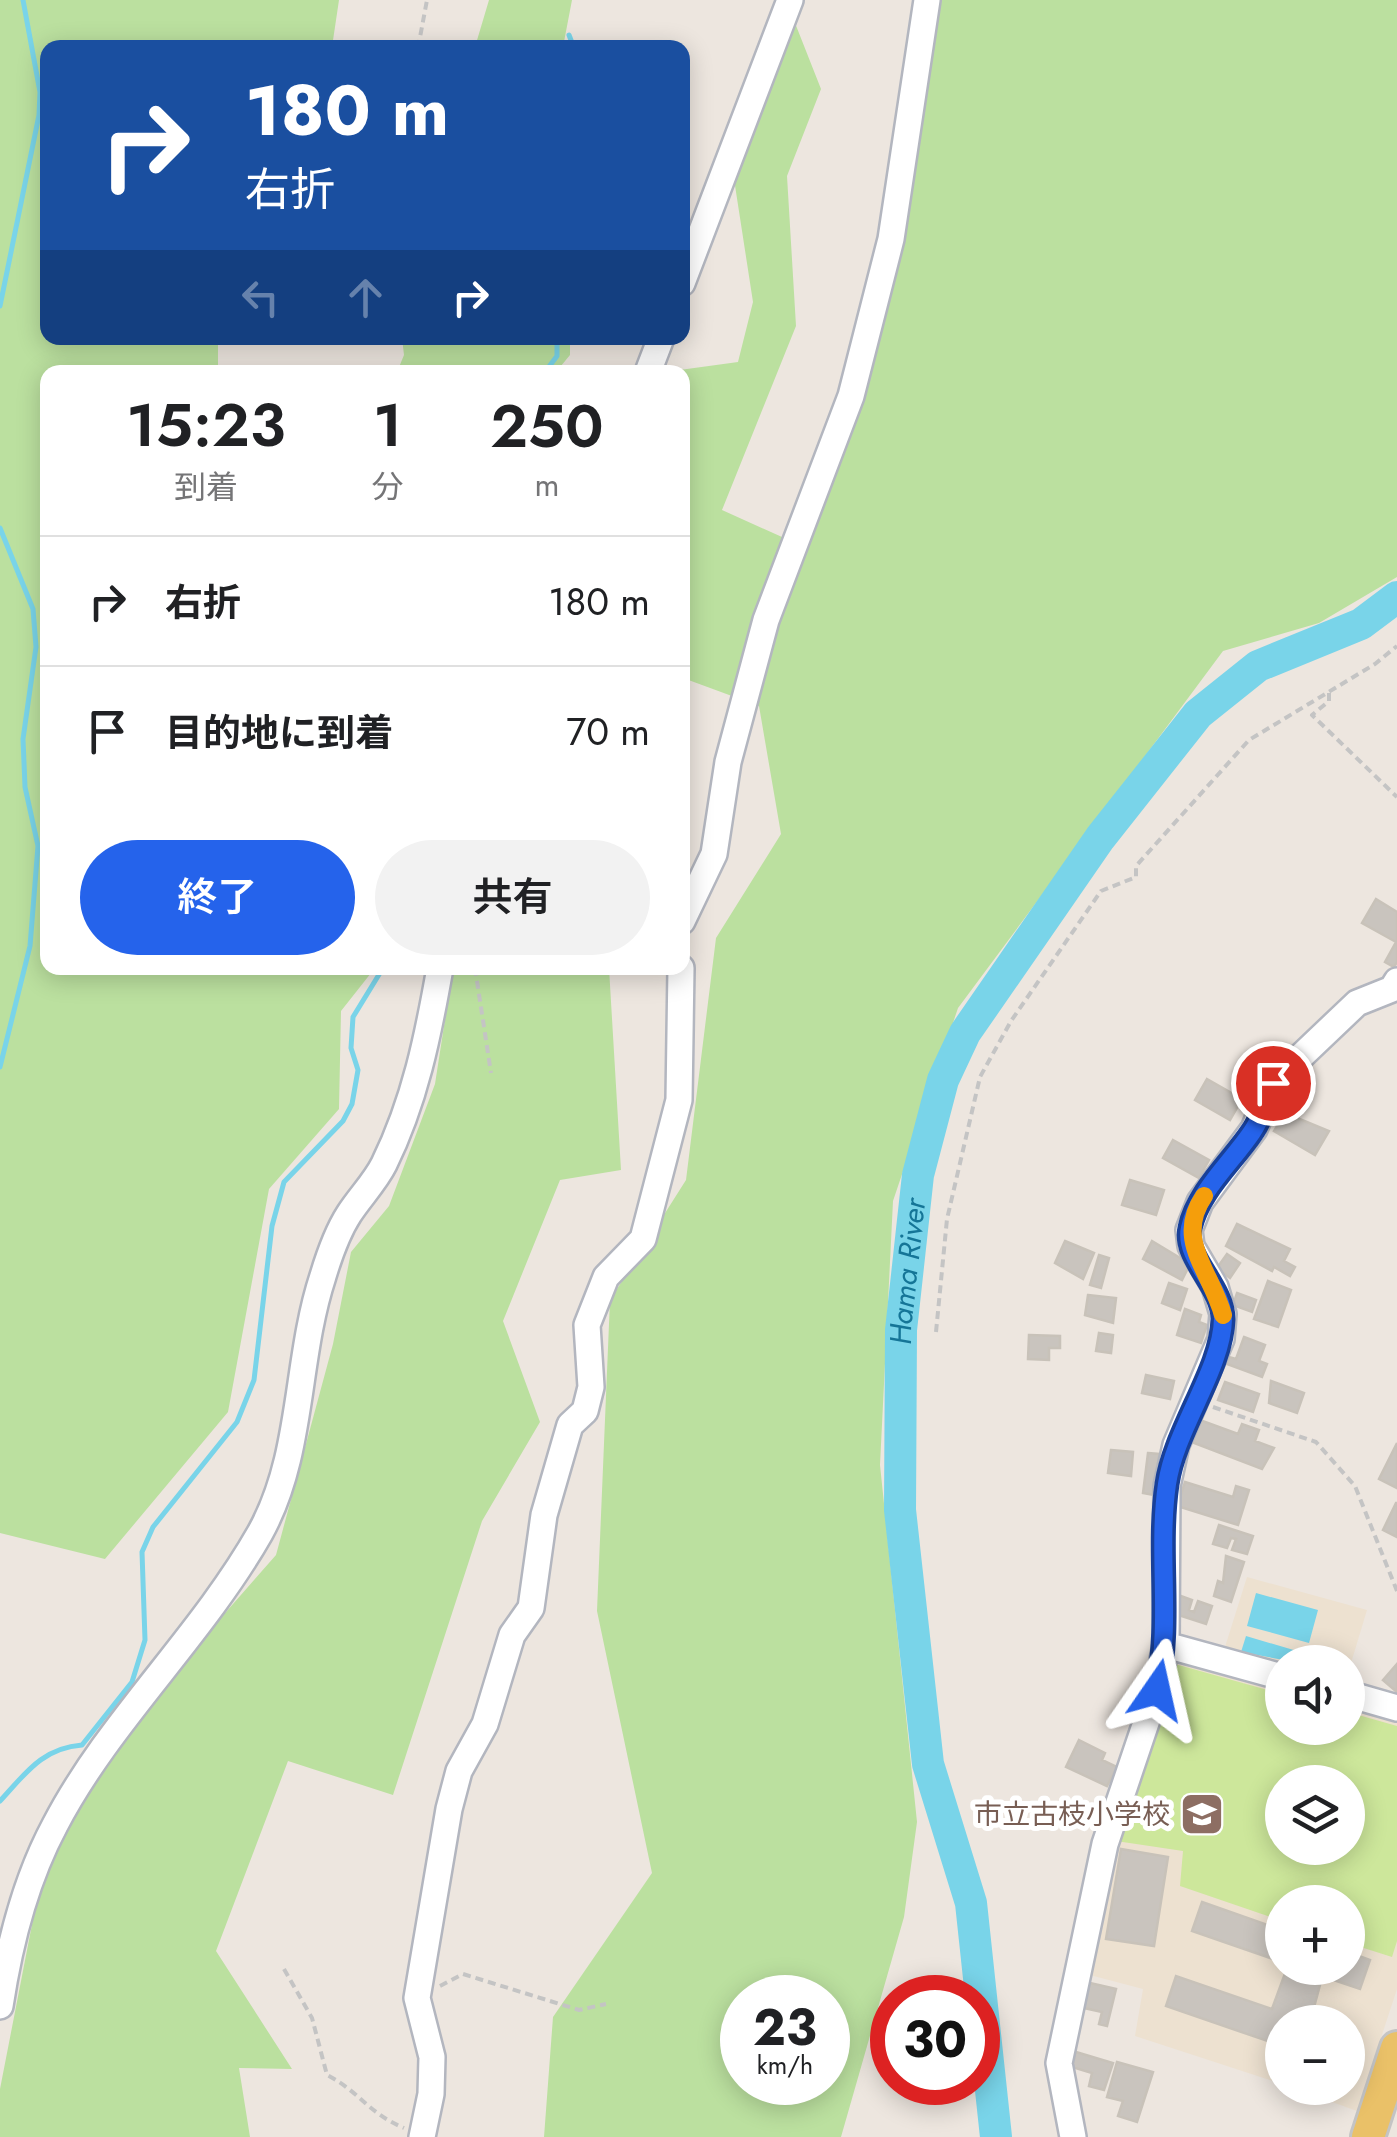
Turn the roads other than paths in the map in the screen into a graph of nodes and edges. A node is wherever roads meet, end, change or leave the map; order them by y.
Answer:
1 (790, 0) edge
2 (927, 0) edge
3 (690, 262) edge
4 (690, 904) edge
5 (439, 975) edge
6 (681, 975) edge
7 (1397, 981) edge
8 (1166, 1645) junction
9 (1265, 1671) edge
10 (1365, 1699) edge
11 (1397, 1708) edge
12 (0, 2006) edge
13 (1397, 2048) edge
14 (422, 2136) edge
15 (1073, 2137) edge
16 (1368, 2137) edge

1 - 3 street
2 - 4 street
5 - 12 street
6 - 14 street
7 - 8 street
8 - 9 street
8 - 15 street
10 - 11 street
13 - 16 main road

